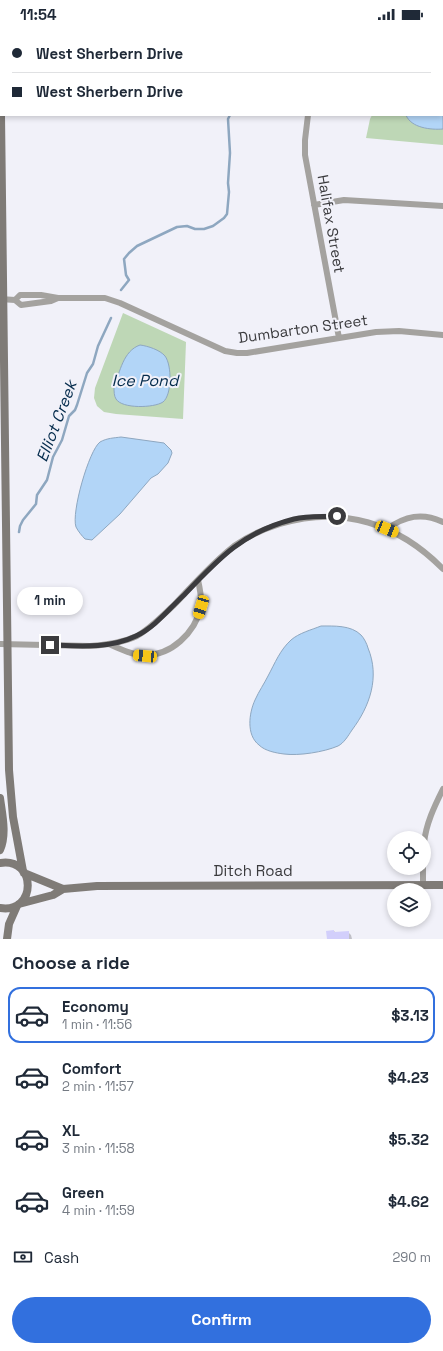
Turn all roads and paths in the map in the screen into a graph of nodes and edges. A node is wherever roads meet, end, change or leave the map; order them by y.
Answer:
1 (1, 116) edge
2 (308, 116) edge
3 (314, 205) junction
4 (443, 206) edge
5 (58, 298) junction
6 (2, 299) edge
7 (14, 300) junction
8 (443, 335) edge
9 (339, 338) junction
10 (443, 522) edge
11 (387, 529) junction
12 (443, 569) edge
13 (198, 580) junction
14 (4, 644) edge
15 (109, 644) junction
16 (443, 789) edge
17 (0, 798) edge
18 (426, 831) edge
19 (0, 850) edge
20 (0, 863) edge
21 (24, 872) junction
22 (387, 885) edge
23 (431, 885) edge
24 (443, 885) edge
25 (64, 890) junction
26 (18, 905) junction
27 (0, 908) edge
28 (7, 939) edge

1 - 6 street
2 - 3 street, Halifax Street
3 - 4 street
3 - 9 street, Halifax Street
5 - 7 street, Dumbarton Street
5 - 7 street, Dumbarton Street
5 - 9 street, Dumbarton Street
6 - 7 street, Dumbarton Street
6 - 14 street
8 - 9 street, Dumbarton Street
10 - 11 street
11 - 12 street
11 - 13 street
13 - 15 street
13 - 15 street
14 - 15 street
14 - 21 street
16 - 18 street
17 - 19 street
20 - 21 street, Ditch Road
21 - 25 street, Ditch Road
21 - 26 street
22 - 25 street, Ditch Road
23 - 24 street, Ditch Road
25 - 26 street, Ditch Road
26 - 27 street, Ditch Road
26 - 28 street

